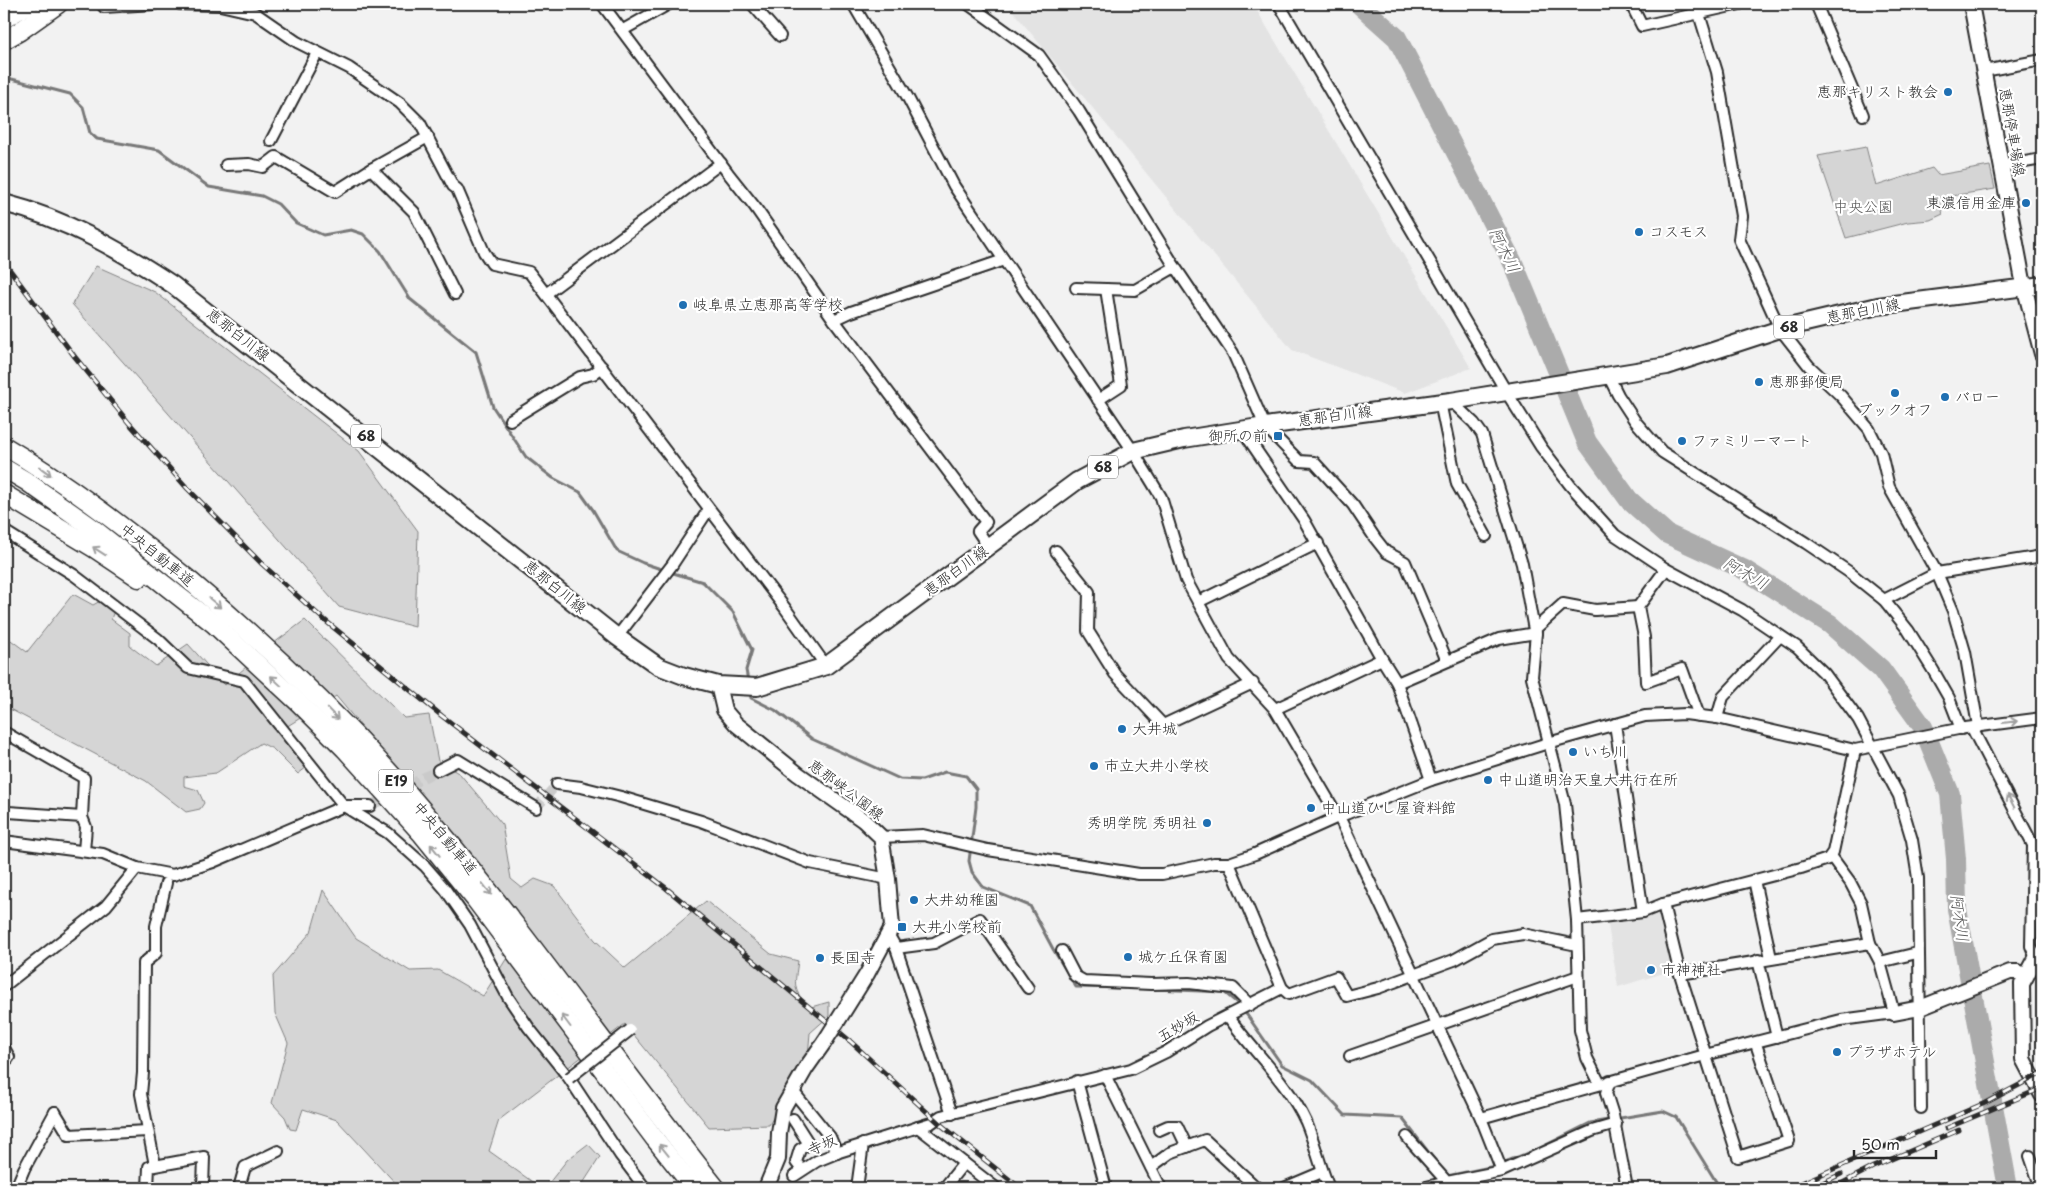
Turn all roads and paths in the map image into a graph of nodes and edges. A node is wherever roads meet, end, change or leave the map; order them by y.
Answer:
1 (29, 4) edge
2 (58, 4) edge
3 (102, 4) edge
4 (154, 4) edge
5 (180, 4) edge
6 (602, 4) edge
7 (669, 4) edge
8 (752, 4) edge
9 (853, 4) edge
10 (968, 4) edge
11 (1279, 4) edge
12 (1631, 4) edge
13 (1740, 4) edge
14 (1816, 4) edge
15 (1971, 4) edge
16 (253, 8) edge
17 (1697, 8) edge
18 (4, 19) edge
19 (623, 30) junction
20 (780, 36) dead end
21 (4, 40) edge
22 (317, 53) junction
23 (2042, 60) edge
24 (1984, 71) junction
25 (1863, 115) dead end
26 (428, 137) junction
27 (271, 141) dead end
28 (2042, 159) edge
29 (721, 163) junction
30 (226, 165) dead end
31 (2002, 166) junction
32 (371, 169) junction
33 (4, 203) edge
34 (1004, 260) junction
35 (1176, 267) junction
36 (2042, 285) edge
37 (2024, 286) junction
38 (1076, 288) dead end
39 (1106, 289) junction
40 (547, 293) junction
41 (455, 294) dead end
42 (834, 320) junction
43 (1780, 329) junction
44 (2042, 354) edge
45 (602, 368) junction
46 (1608, 375) junction
47 (1507, 393) junction
48 (1098, 400) junction
49 (1445, 402) junction
50 (510, 420) dead end
51 (1265, 426) junction
52 (1243, 431) junction
53 (4, 446) edge
54 (1133, 451) junction
55 (4, 468) edge
56 (4, 494) edge
57 (709, 509) junction
58 (4, 531) edge
59 (1486, 536) dead end
60 (984, 540) dead end
61 (1318, 543) junction
62 (1056, 551) dead end
63 (2042, 556) edge
64 (1666, 570) junction
65 (1936, 573) junction
66 (1884, 600) junction
67 (1198, 602) junction
68 (1638, 607) junction
69 (214, 624) junction
70 (1535, 631) junction
71 (1780, 636) junction
72 (617, 637) junction
73 (1382, 659) junction
74 (1447, 661) junction
75 (826, 666) junction
76 (1253, 683) junction
77 (1397, 683) junction
78 (718, 685) junction
79 (1275, 709) junction
80 (1699, 716) junction
81 (1717, 718) junction
82 (2042, 718) edge
83 (1615, 724) junction
84 (1978, 726) junction
85 (1959, 729) junction
86 (4, 732) edge
87 (1548, 743) junction
88 (1871, 747) junction
89 (1855, 750) junction
90 (438, 770) tunnel mouth
91 (1432, 780) junction
92 (557, 784) dead end
93 (344, 806) junction
94 (370, 806) tunnel mouth
95 (536, 808) dead end
96 (4, 816) edge
97 (1338, 816) junction
98 (82, 817) junction
99 (881, 837) junction
100 (4, 841) edge
101 (2038, 844) edge
102 (84, 851) junction
103 (1831, 856) junction
104 (1229, 863) junction
105 (137, 868) junction
106 (888, 879) junction
107 (1754, 880) junction
108 (166, 883) dead end
109 (1664, 904) junction
110 (1643, 912) junction
111 (1577, 920) junction
112 (888, 934) junction
113 (1870, 943) junction
114 (1577, 945) junction
115 (896, 948) junction
116 (1062, 951) dead end
117 (1918, 953) junction
118 (2039, 957) edge
119 (1771, 958) junction
120 (1758, 960) junction
121 (1880, 962) junction
122 (1413, 974) junction
123 (1680, 974) junction
124 (1578, 976) junction
125 (2026, 976) junction
126 (4, 986) edge
127 (1028, 988) dead end
128 (1282, 988) junction
129 (1250, 1005) junction
130 (1920, 1008) junction
131 (1894, 1013) junction
132 (1228, 1016) junction
133 (1439, 1025) junction
134 (630, 1030) dead end
135 (1777, 1037) junction
136 (1756, 1044) junction
137 (4, 1048) edge
138 (1350, 1056) dead end
139 (1705, 1056) junction
140 (4, 1064) edge
141 (1105, 1075) junction
142 (569, 1078) junction
143 (1077, 1081) junction
144 (1605, 1083) junction
145 (792, 1090) junction
146 (2042, 1095) edge
147 (1921, 1108) dead end
148 (952, 1114) junction
149 (1481, 1118) junction
150 (793, 1119) dead end
151 (1614, 1119) junction
152 (918, 1127) junction
153 (1159, 1130) dead end
154 (148, 1131) junction
155 (1408, 1137) dead end
156 (863, 1144) junction
157 (1187, 1147) junction
158 (278, 1151) dead end
159 (837, 1153) junction
160 (2030, 1156) dead end
161 (964, 1163) junction
162 (155, 1165) junction
163 (1151, 1167) junction
164 (1502, 1171) junction
165 (1322, 1172) junction
166 (1447, 1182) junction
167 (16, 1188) edge
168 (148, 1188) edge
169 (203, 1188) edge
170 (239, 1188) edge
171 (645, 1188) edge
172 (694, 1188) edge
173 (716, 1188) edge
174 (766, 1188) edge
175 (857, 1188) edge
176 (944, 1188) edge
177 (996, 1188) edge
178 (1106, 1188) edge
179 (1161, 1188) edge
180 (1258, 1188) edge
181 (1284, 1188) edge
182 (1329, 1188) edge
183 (1422, 1188) edge
184 (1628, 1188) edge
185 (2041, 1188) edge

1 - 18 highway
2 - 21 highway
3 - 4 street
5 - 16 street
6 - 19 street
7 - 19 street
8 - 20 street
9 - 34 street
10 - 35 street
11 - 47 street
12 - 17 street
13 - 17 street
14 - 25 street
15 - 24 main road, 恵那停車場線
16 - 22 street
17 - 43 street
19 - 29 street
22 - 26 street
22 - 27 street
23 - 24 street
24 - 31 main road, 恵那停車場線
26 - 32 street
26 - 40 street
28 - 31 street
29 - 40 street
29 - 42 street
30 - 32 street
31 - 37 main road, 恵那停車場線
32 - 41 street
33 - 72 main road, 恵那白川線 / 68
34 - 42 street
34 - 48 street
35 - 39 street
35 - 51 street
36 - 37 main road, 恵那白川線 / 68
37 - 43 main road, 恵那白川線 / 68
37 - 44 main road, 恵那停車場線
38 - 39 street
39 - 48 street
40 - 45 street
42 - 60 street
43 - 46 main road, 恵那白川線 / 68
43 - 65 street
45 - 50 street
45 - 57 street
46 - 47 main road, 恵那白川線 / 68
46 - 66 street
47 - 49 main road, 恵那白川線 / 68
47 - 64 street
48 - 54 street
49 - 51 main road, 恵那白川線 / 68
49 - 59 street
49 - 70 street
51 - 52 main road, 恵那白川線 / 68
51 - 74 street
52 - 54 main road, 恵那白川線 / 68
52 - 61 street
53 -> 173 highway, 中央自動車道 / E19
54 - 67 street
54 - 75 main road, 恵那白川線 / 68
55 - 69 highway, 中央自動車道 / E19
69 -> 56 highway
57 - 72 street
57 - 75 street
58 - 93 street
61 - 67 street
61 - 73 street
62 - 76 street
63 - 65 street
64 - 68 street
64 - 71 street
65 - 66 street
65 - 84 street
66 - 85 street
67 - 76 street
68 - 70 street
68 - 80 street
172 -> 69 highway, 中央自動車道 / E19
70 - 74 street
70 - 87 street
71 - 81 street
71 - 88 street
72 - 78 main road, 恵那白川線 / 68
73 - 77 street
73 - 79 street
74 - 77 street
75 - 78 main road, 恵那白川線 / 68
76 - 79 street
77 - 91 street
78 - 99 main road, 恵那峡公園線
79 - 97 street
80 - 81 street
80 - 83 street
81 - 89 street
84 -> 82 street
83 - 87 street
83 - 110 street
84 - 85 street
101 -> 84 street
85 - 88 street
86 - 98 street
87 - 91 street
87 - 111 street
88 - 89 street
88 - 117 street
89 - 103 street
90 - 95 street
91 - 97 street
92 - 106 street
93 - 94 street
93 - 105 street
93 - 142 street
96 - 98 street
97 - 104 street
97 - 122 street
98 - 102 street
99 - 104 street
99 - 106 main road, 恵那峡公園線
100 - 102 street
101 - 118 street
102 - 105 street
103 - 107 street
103 - 113 street
104 - 128 street
105 - 126 street
106 - 112 main road, 恵那峡公園線
107 - 109 street
107 - 119 street
108 - 154 street
109 - 110 street
109 - 123 street
110 - 111 street
111 - 114 street
112 - 115 street
112 - 145 main road, 恵那峡公園線, bridge
113 - 119 street
113 - 121 street
114 - 122 street
114 - 124 street
115 - 127 street
115 - 148 street
116 - 129 street
117 - 121 street
117 - 130 street
118 - 125 main road
119 - 120 street
120 - 123 street
120 - 135 street
121 - 131 street
122 - 128 street
122 - 133 street
123 - 139 street
124 - 133 street
124 - 144 street
125 - 130 main road
125 - 146 main road
128 - 129 street, 五妙坂
129 - 132 street, 五妙坂
130 - 131 main road
130 - 147 street
131 - 135 street
132 - 141 street, 五妙坂
132 - 165 street
133 - 138 street
133 - 149 street
134 - 142 street, bridge
135 - 136 street
136 - 139 street
136 - 139 street
137 - 140 street
139 - 144 street
141 - 143 street, 五妙坂
141 - 163 street
142 - 171 street
143 - 148 street, 五妙坂
143 - 178 street
144 - 149 street
144 - 151 street
145 - 159 street
145 - 174 main road, 恵那峡公園線
148 - 152 street, 寺坂
149 - 164 street
150 - 159 street, 寺坂
151 - 164 street
151 - 184 street
152 - 156 street, 寺坂
152 - 161 street
153 - 157 street
154 - 162 street
154 - 167 street
155 - 166 street
156 - 159 street, 寺坂
156 - 175 street
157 - 163 street
157 - 180 street
158 - 170 street
160 - 185 street
161 - 176 street
161 - 177 street
162 - 168 street
162 - 169 street
163 - 179 street
164 - 166 street
165 - 181 street
165 - 182 street
166 - 183 street

